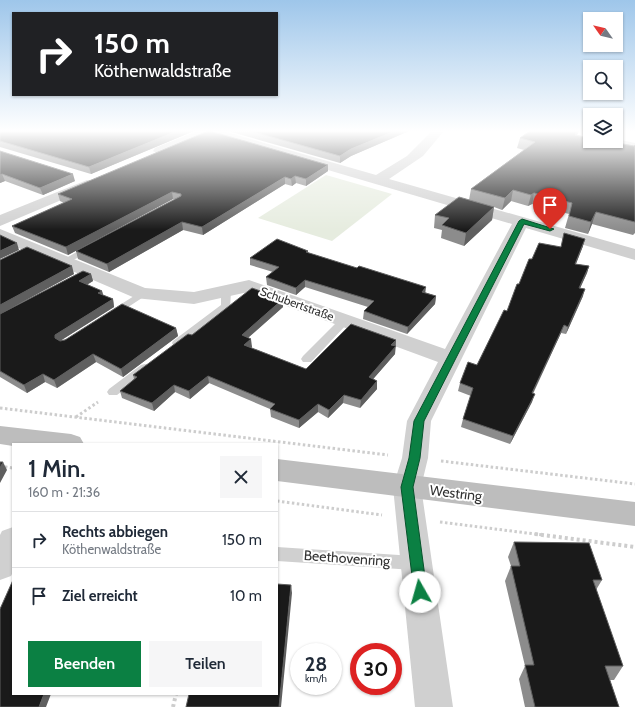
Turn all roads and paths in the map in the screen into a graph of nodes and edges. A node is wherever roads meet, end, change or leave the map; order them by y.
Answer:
1 (326, 164) edge
2 (405, 164) edge
3 (71, 174) edge
4 (379, 179) junction
5 (0, 221) edge
6 (522, 221) junction
7 (0, 234) edge
8 (96, 244) edge
9 (635, 254) edge
10 (63, 262) junction
11 (226, 292) junction
12 (142, 294) junction
13 (102, 319) edge
14 (344, 321) junction
15 (170, 349) edge
16 (307, 359) dead end
17 (450, 359) junction
18 (151, 363) edge
19 (113, 392) joint
20 (0, 408) edge
21 (76, 417) junction
22 (0, 435) edge
23 (63, 443) edge
24 (415, 458) junction
25 (0, 466) edge
26 (12, 468) edge
27 (278, 470) edge
28 (635, 484) edge
29 (407, 487) junction
30 (278, 501) edge
31 (635, 514) edge
32 (411, 518) junction
33 (12, 542) edge
34 (635, 547) edge
35 (278, 554) edge
36 (417, 563) junction
37 (0, 566) edge
38 (176, 695) edge
39 (173, 707) edge
40 (434, 707) edge

1 - 4 street
2 - 4 street
3 - 5 street
4 - 6 street
6 - 9 street
6 - 17 street
7 - 10 street, Schubertstraße
8 - 10 lane
10 - 12 street, Schubertstraße
11 - 12 street, Schubertstraße
11 - 14 street, Schubertstraße
11 - 15 lane
12 - 13 lane
14 - 16 lane, Schubertstraße
14 - 17 street, Schubertstraße
17 - 24 street
18 - 19 lane
19 - 21 path
20 - 21 path
21 - 24 path
22 - 23 street
24 - 28 path
24 - 29 street
25 - 26 path
27 - 29 street, Westring
29 - 31 street, Westring
29 - 32 street
30 - 32 path
32 - 34 path
32 - 36 street
33 - 37 street
35 - 36 lane, Beethovenring
36 - 40 street
38 - 39 path

